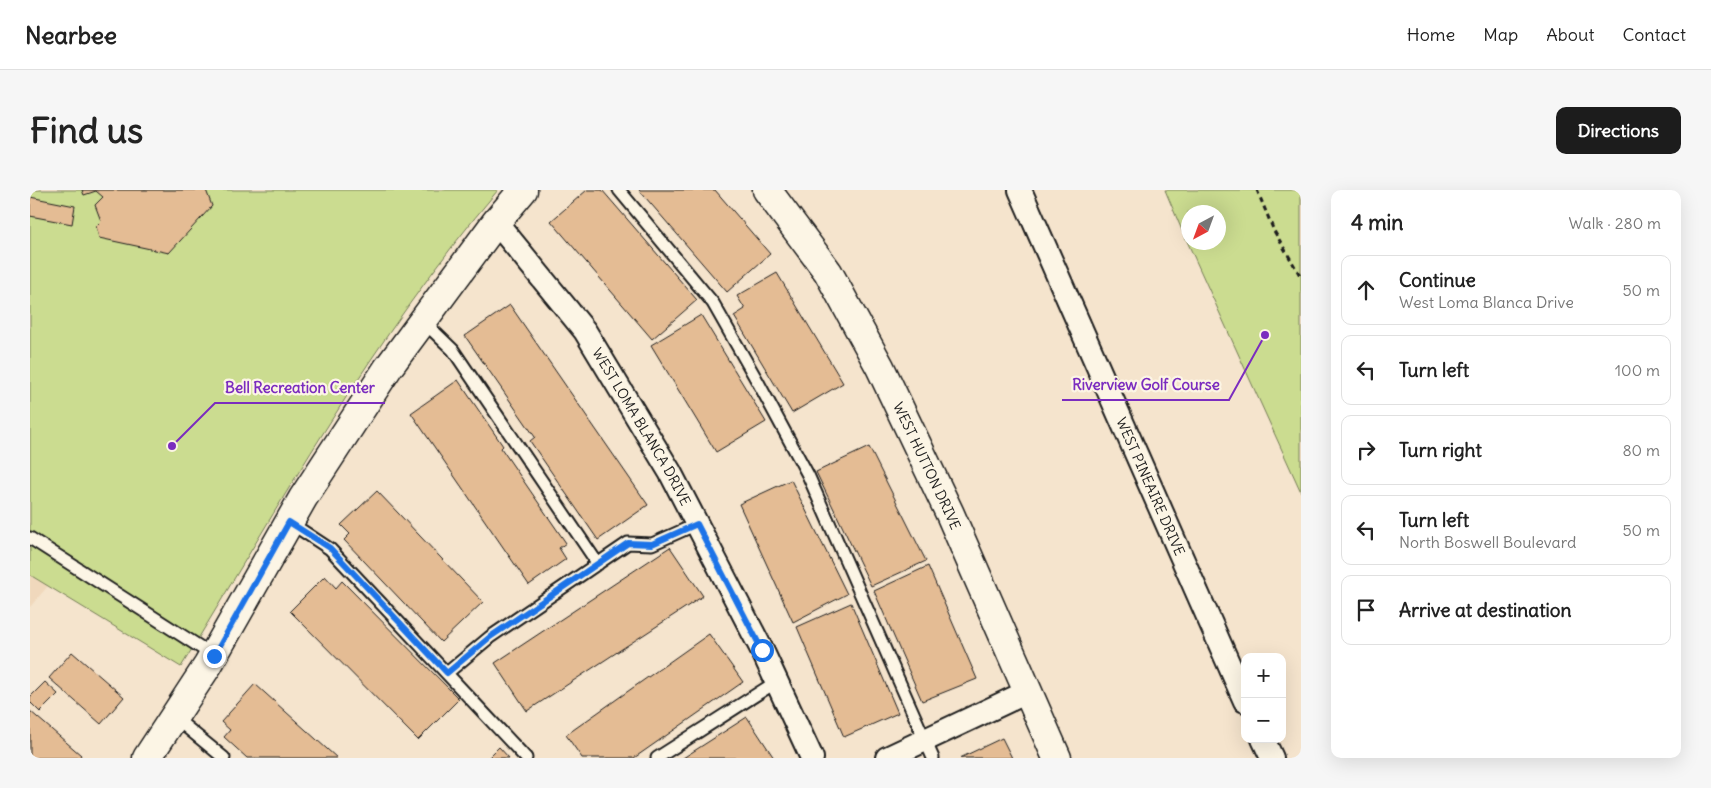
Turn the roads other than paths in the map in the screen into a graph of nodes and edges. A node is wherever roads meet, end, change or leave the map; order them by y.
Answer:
1 (523, 190) edge
2 (620, 190) edge
3 (767, 190) edge
4 (1020, 190) edge
5 (496, 222) junction
6 (423, 321) junction
7 (289, 522) junction
8 (697, 524) junction
9 (30, 538) edge
10 (598, 564) junction
11 (214, 656) junction
12 (447, 673) junction
13 (776, 682) junction
14 (1028, 692) junction
15 (1244, 698) edge
16 (174, 717) junction
17 (1265, 743) edge
18 (929, 749) edge
19 (147, 758) edge
20 (224, 758) edge
21 (526, 758) edge
22 (657, 758) edge
23 (812, 758) edge
24 (887, 758) edge
25 (1057, 758) edge
26 (1272, 758) edge

1 - 5 street
2 - 18 lane
3 - 14 street, WEST HUTTON DRIVE
4 - 15 street, WEST PINEAIRE DRIVE
5 - 6 street
5 - 8 street, WEST LOMA BLANCA DRIVE
6 - 7 street
6 - 10 lane
7 - 11 street
7 - 12 lane
8 - 10 lane
8 - 13 street, WEST LOMA BLANCA DRIVE
9 - 11 lane
10 - 12 lane
11 - 16 street
12 - 21 lane
13 - 22 lane
13 - 23 street, WEST LOMA BLANCA DRIVE
14 - 18 street
14 - 25 street, WEST HUTTON DRIVE
16 - 19 street
16 - 20 lane
17 - 26 street
18 - 24 street

